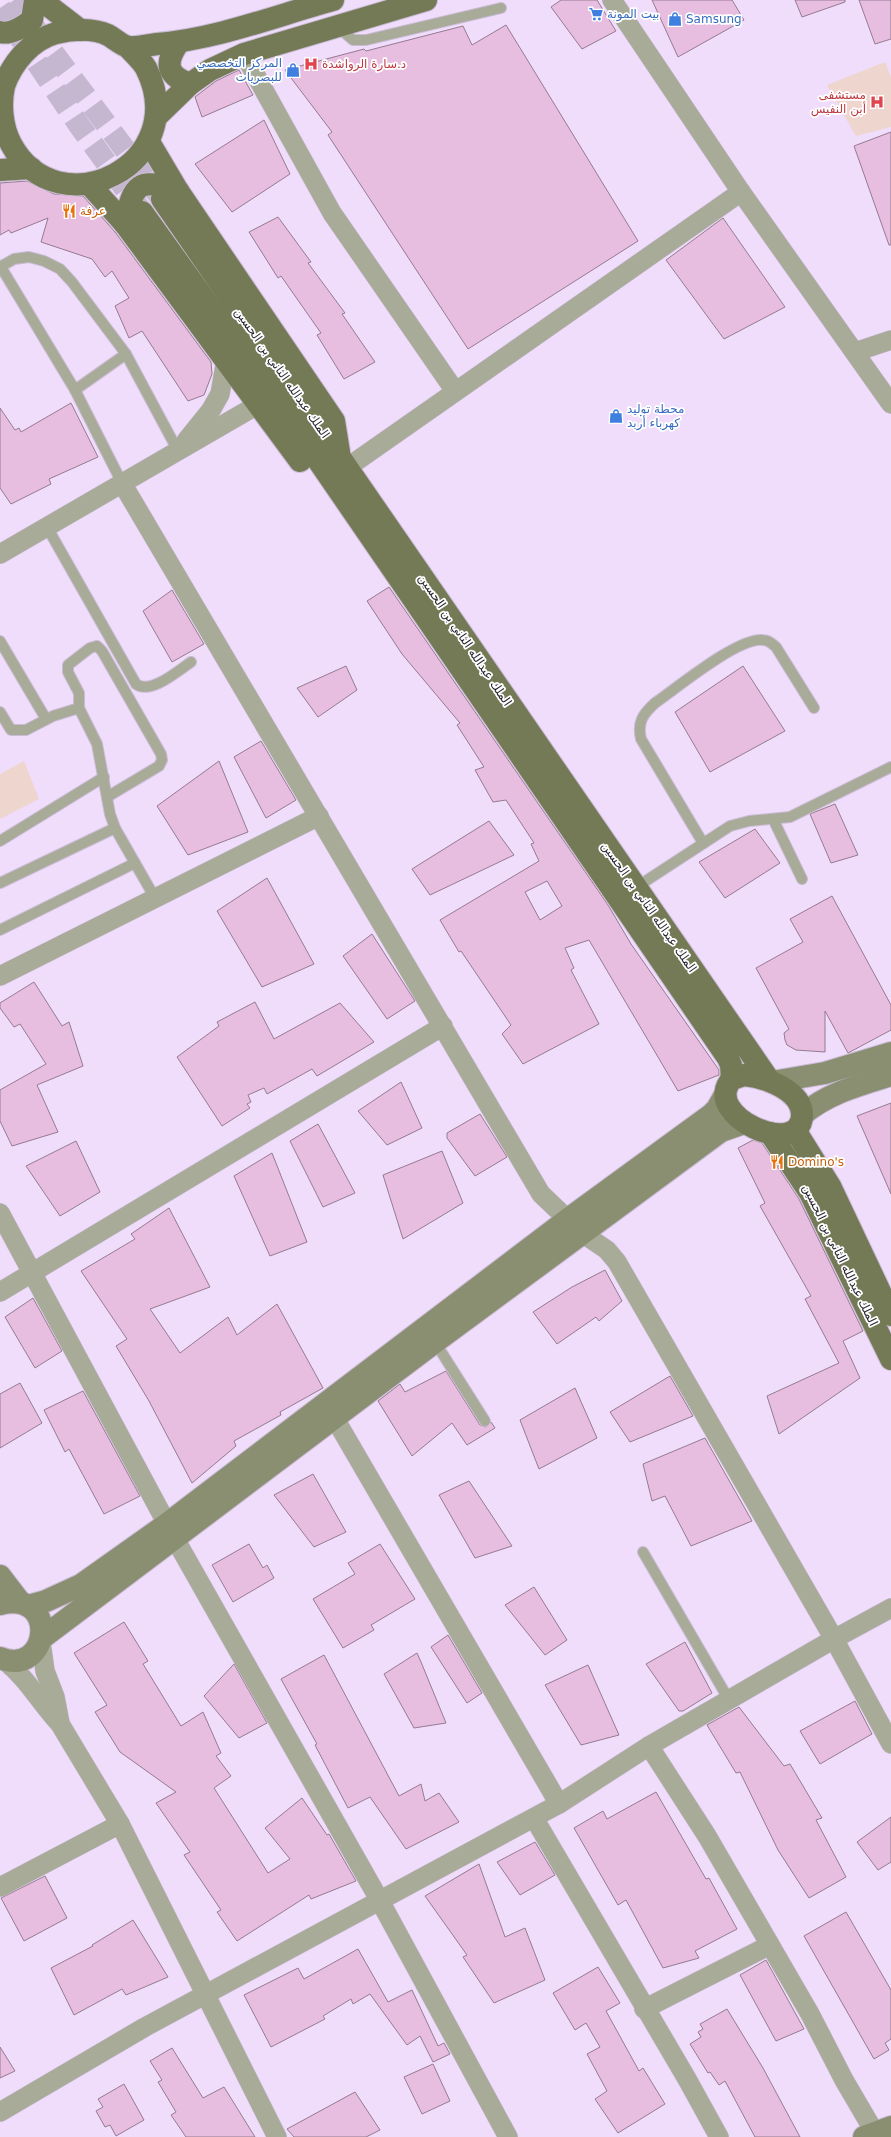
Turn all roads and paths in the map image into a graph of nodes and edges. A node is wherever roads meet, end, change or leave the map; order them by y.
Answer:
1 (35, 0) edge
2 (41, 0) edge
3 (333, 0) edge
4 (426, 0) edge
5 (612, 0) edge
6 (296, 5) edge
7 (501, 8) dead end
8 (336, 25) junction
9 (80, 30) junction
10 (0, 32) edge
11 (0, 40) edge
12 (179, 42) junction
13 (128, 47) junction
14 (244, 54) junction
15 (15, 64) junction
16 (190, 84) junction
17 (1, 114) edge
18 (156, 117) junction
19 (149, 142) junction
20 (0, 154) edge
21 (0, 163) edge
22 (31, 168) junction
23 (0, 170) edge
24 (89, 184) junction
25 (740, 192) junction
26 (170, 195) junction
27 (134, 218) junction
28 (1, 267) edge
29 (891, 340) edge
30 (855, 352) junction
31 (126, 354) junction
32 (226, 360) junction
33 (75, 390) junction
34 (455, 391) junction
35 (259, 404) junction
36 (891, 404) edge
37 (178, 451) junction
38 (344, 462) junction
39 (122, 483) junction
40 (346, 504) junction
41 (47, 527) junction
42 (0, 554) edge
43 (0, 641) edge
44 (191, 662) dead end
45 (79, 708) junction
46 (814, 708) dead end
47 (0, 712) edge
48 (46, 719) junction
49 (891, 767) edge
50 (104, 777) junction
51 (107, 797) junction
52 (319, 816) junction
53 (773, 820) junction
54 (115, 828) junction
55 (0, 841) edge
56 (703, 843) junction
57 (134, 863) junction
58 (802, 879) dead end
59 (0, 883) edge
60 (635, 888) junction
61 (155, 898) junction
62 (0, 930) edge
63 (0, 976) edge
64 (443, 1026) junction
65 (891, 1053) edge
66 (891, 1075) edge
67 (771, 1081) junction
68 (728, 1087) junction
69 (798, 1122) junction
70 (744, 1123) junction
71 (770, 1133) junction
72 (0, 1213) edge
73 (574, 1227) junction
74 (32, 1272) junction
75 (0, 1292) edge
76 (891, 1315) edge
77 (435, 1342) junction
78 (891, 1359) edge
79 (330, 1411) junction
80 (485, 1421) dead end
81 (171, 1531) junction
82 (643, 1552) dead end
83 (0, 1576) edge
84 (16, 1604) edge
85 (891, 1608) edge
86 (834, 1638) junction
87 (41, 1640) junction
88 (2, 1659) edge
89 (729, 1700) junction
90 (60, 1724) junction
91 (891, 1744) edge
92 (649, 1746) junction
93 (559, 1804) junction
94 (534, 1818) junction
95 (120, 1824) junction
96 (0, 1887) edge
97 (380, 1901) junction
98 (770, 1945) junction
99 (207, 1995) junction
100 (644, 2009) junction
101 (0, 2112) edge
102 (877, 2132) edge
103 (277, 2137) edge
104 (508, 2137) edge
105 (719, 2137) edge

1 - 10 main road
2 - 9 main road
3 - 6 main road
4 - 8 main road
5 - 25 street
6 - 12 main road
7 - 8 lane
8 - 14 main road
9 - 13 main road
9 - 15 main road
11 - 15 main road
12 - 13 main road
12 - 16 main road
13 - 18 main road
14 - 16 main road
14 - 34 street
15 - 17 main road
16 - 18 main road
17 - 22 main road
18 - 19 main road
19 - 24 main road
19 - 26 main road
20 - 21 main road
22 - 23 main road
22 - 24 main road
24 - 27 main road
25 - 30 street
25 - 34 street
26 - 27 main road
26 - 38 main road
27 - 32 main road
27 - 40 main road, الملك عبدالله الثاني بن الحسين
28 - 31 lane
28 - 33 lane
29 - 30 street
30 - 36 street
31 - 33 lane
31 - 37 lane
32 - 35 main road
32 - 37 street
33 - 39 lane
34 - 38 street
35 - 37 street
35 - 40 main road
37 - 39 street
38 - 60 main road, الملك عبدالله الثاني بن الحسين
39 - 41 street
39 - 52 street
40 - 68 main road, الملك عبدالله الثاني بن الحسين
41 - 42 street
41 - 44 lane
43 - 48 lane
45 - 48 lane
45 - 50 lane
45 - 51 lane
46 - 56 lane
47 - 48 lane
49 - 53 lane
50 - 51 lane
50 - 55 lane
51 - 54 lane
52 - 61 street
52 - 64 street
53 - 56 lane
53 - 58 lane
54 - 57 lane
54 - 59 lane
56 - 60 lane
57 - 61 lane
57 - 62 lane
60 - 67 main road, الملك عبدالله الثاني بن الحسين
61 - 63 street
64 - 73 street
64 - 74 street
65 - 67 street
66 - 69 street
67 - 68 main road
67 - 69 main road
68 - 70 main road
68 - 73 street
69 - 71 main road
69 - 76 main road, الملك عبدالله الثاني بن الحسين
70 - 71 main road
70 - 73 street
71 - 78 main road, الملك عبدالله الثاني بن الحسين
72 - 74 street
73 - 77 street
73 - 79 street
73 - 86 street
74 - 75 street
74 - 81 street
77 - 79 street
77 - 80 lane
79 - 81 street
79 - 93 street
81 - 84 street
81 - 87 street
81 - 97 street
82 - 89 lane
83 - 84 street
84 - 87 street
85 - 86 street
86 - 89 street
86 - 91 street
87 - 88 street
87 - 90 street
88 - 90 street
89 - 92 street
90 - 95 street
92 - 93 street
92 - 98 street
93 - 94 street
94 - 97 street
94 - 100 street
95 - 96 street
95 - 99 street
97 - 99 street
97 - 104 street
98 - 100 street
98 - 102 street
99 - 101 street
99 - 103 street
100 - 105 street

